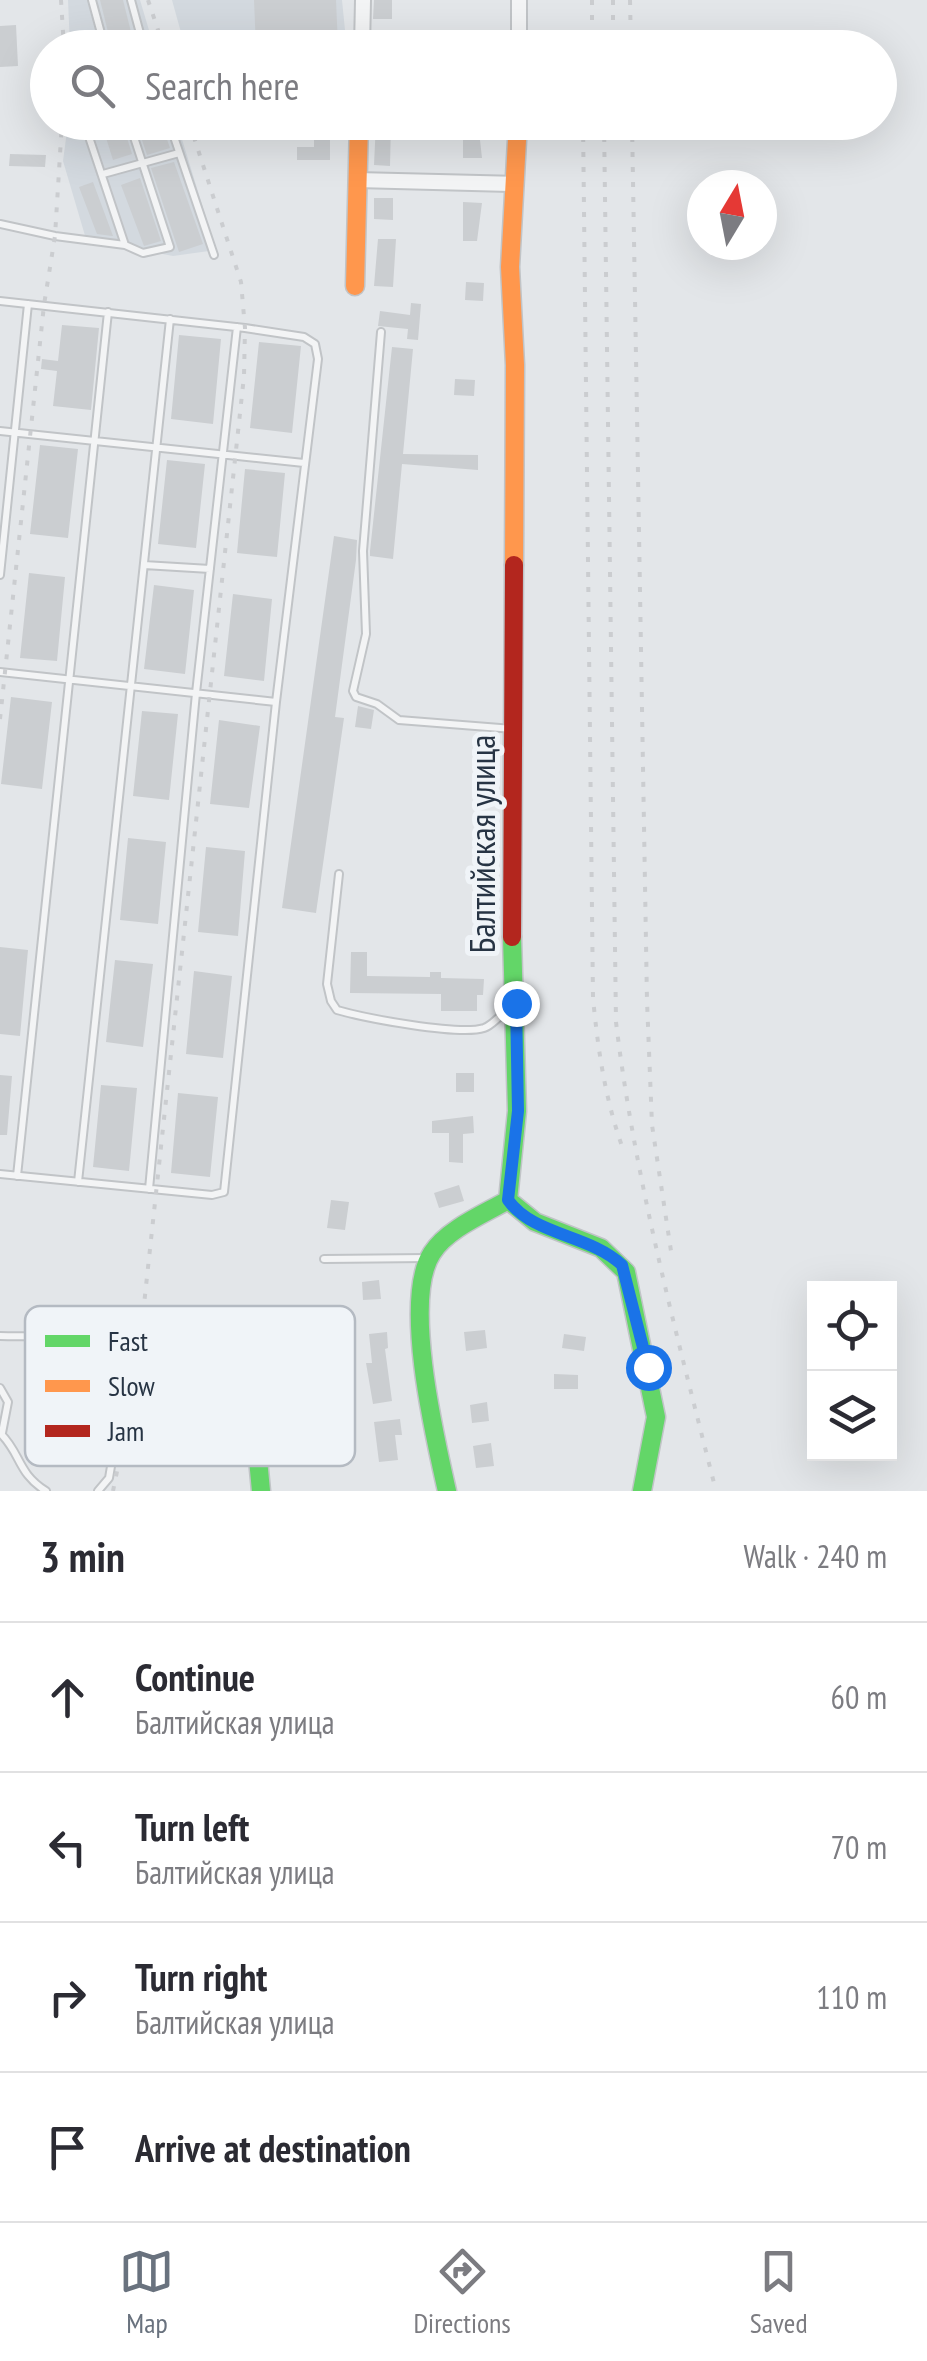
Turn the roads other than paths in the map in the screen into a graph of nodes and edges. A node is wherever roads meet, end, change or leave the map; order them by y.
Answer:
1 (92, 0) edge
2 (130, 0) edge
3 (363, 0) edge
4 (519, 0) edge
5 (100, 30) edge
6 (139, 30) edge
7 (362, 30) edge
8 (519, 30) edge
9 (91, 140) edge
10 (135, 140) edge
11 (175, 140) edge
12 (359, 140) edge
13 (517, 140) edge
14 (179, 153) junction
15 (142, 162) junction
16 (103, 174) junction
17 (358, 180) junction
18 (515, 184) junction
19 (0, 224) edge
20 (125, 245) junction
21 (214, 255) dead end
22 (355, 286) dead end
23 (0, 301) edge
24 (28, 304) junction
25 (108, 312) junction
26 (170, 319) junction
27 (236, 327) junction
28 (380, 332) dead end
29 (0, 432) edge
30 (15, 433) junction
31 (94, 441) junction
32 (156, 447) junction
33 (223, 454) junction
34 (304, 462) junction
35 (1, 550) edge
36 (144, 565) junction
37 (210, 569) junction
38 (0, 575) edge
39 (0, 672) edge
40 (69, 680) junction
41 (130, 686) junction
42 (196, 693) junction
43 (276, 702) junction
44 (514, 730) junction
45 (339, 874) dead end
46 (516, 1012) junction
47 (0, 1174) edge
48 (16, 1176) junction
49 (78, 1182) junction
50 (148, 1188) junction
51 (508, 1200) junction
52 (428, 1258) junction
53 (324, 1259) dead end
54 (0, 1336) edge
55 (25, 1336) edge
56 (0, 1388) edge
57 (1, 1433) edge
58 (111, 1466) edge
59 (259, 1466) edge
60 (46, 1491) edge
61 (98, 1491) edge
62 (261, 1491) edge
63 (447, 1491) edge
64 (642, 1491) edge

1 - 5 lane
2 - 6 lane
3 - 7 street
4 - 8 street
9 - 16 lane
10 - 15 lane
11 - 14 lane
12 - 17 street
13 - 18 street, Балтийская улица
14 - 15 lane
14 - 21 lane
15 - 16 lane
15 - 20 lane
16 - 20 lane
17 - 18 street
17 - 22 street
18 - 44 street, Балтийская улица
19 - 20 lane
23 - 24 lane
24 - 25 lane
24 - 30 lane
25 - 26 lane
25 - 31 lane
26 - 27 lane
26 - 32 lane
27 - 33 lane
27 - 34 lane
28 - 44 lane
29 - 30 lane
30 - 31 lane
30 - 35 lane
31 - 32 lane
31 - 40 lane
32 - 33 lane
32 - 36 lane
33 - 34 lane
33 - 37 lane
34 - 43 lane
35 - 38 lane
36 - 37 lane
36 - 41 lane
37 - 42 lane
39 - 40 lane
40 - 41 lane
40 - 48 lane
41 - 42 lane
41 - 49 lane
42 - 43 lane
42 - 50 lane
43 - 50 lane
44 - 46 street, Балтийская улица
45 - 46 lane
46 - 51 street, Балтийская улица
47 - 48 lane
48 - 49 lane
49 - 50 lane
51 - 52 street
51 - 64 street
52 - 53 lane
52 - 63 street
54 - 55 lane
56 - 57 lane
57 - 60 lane
58 - 61 lane
59 - 62 street

